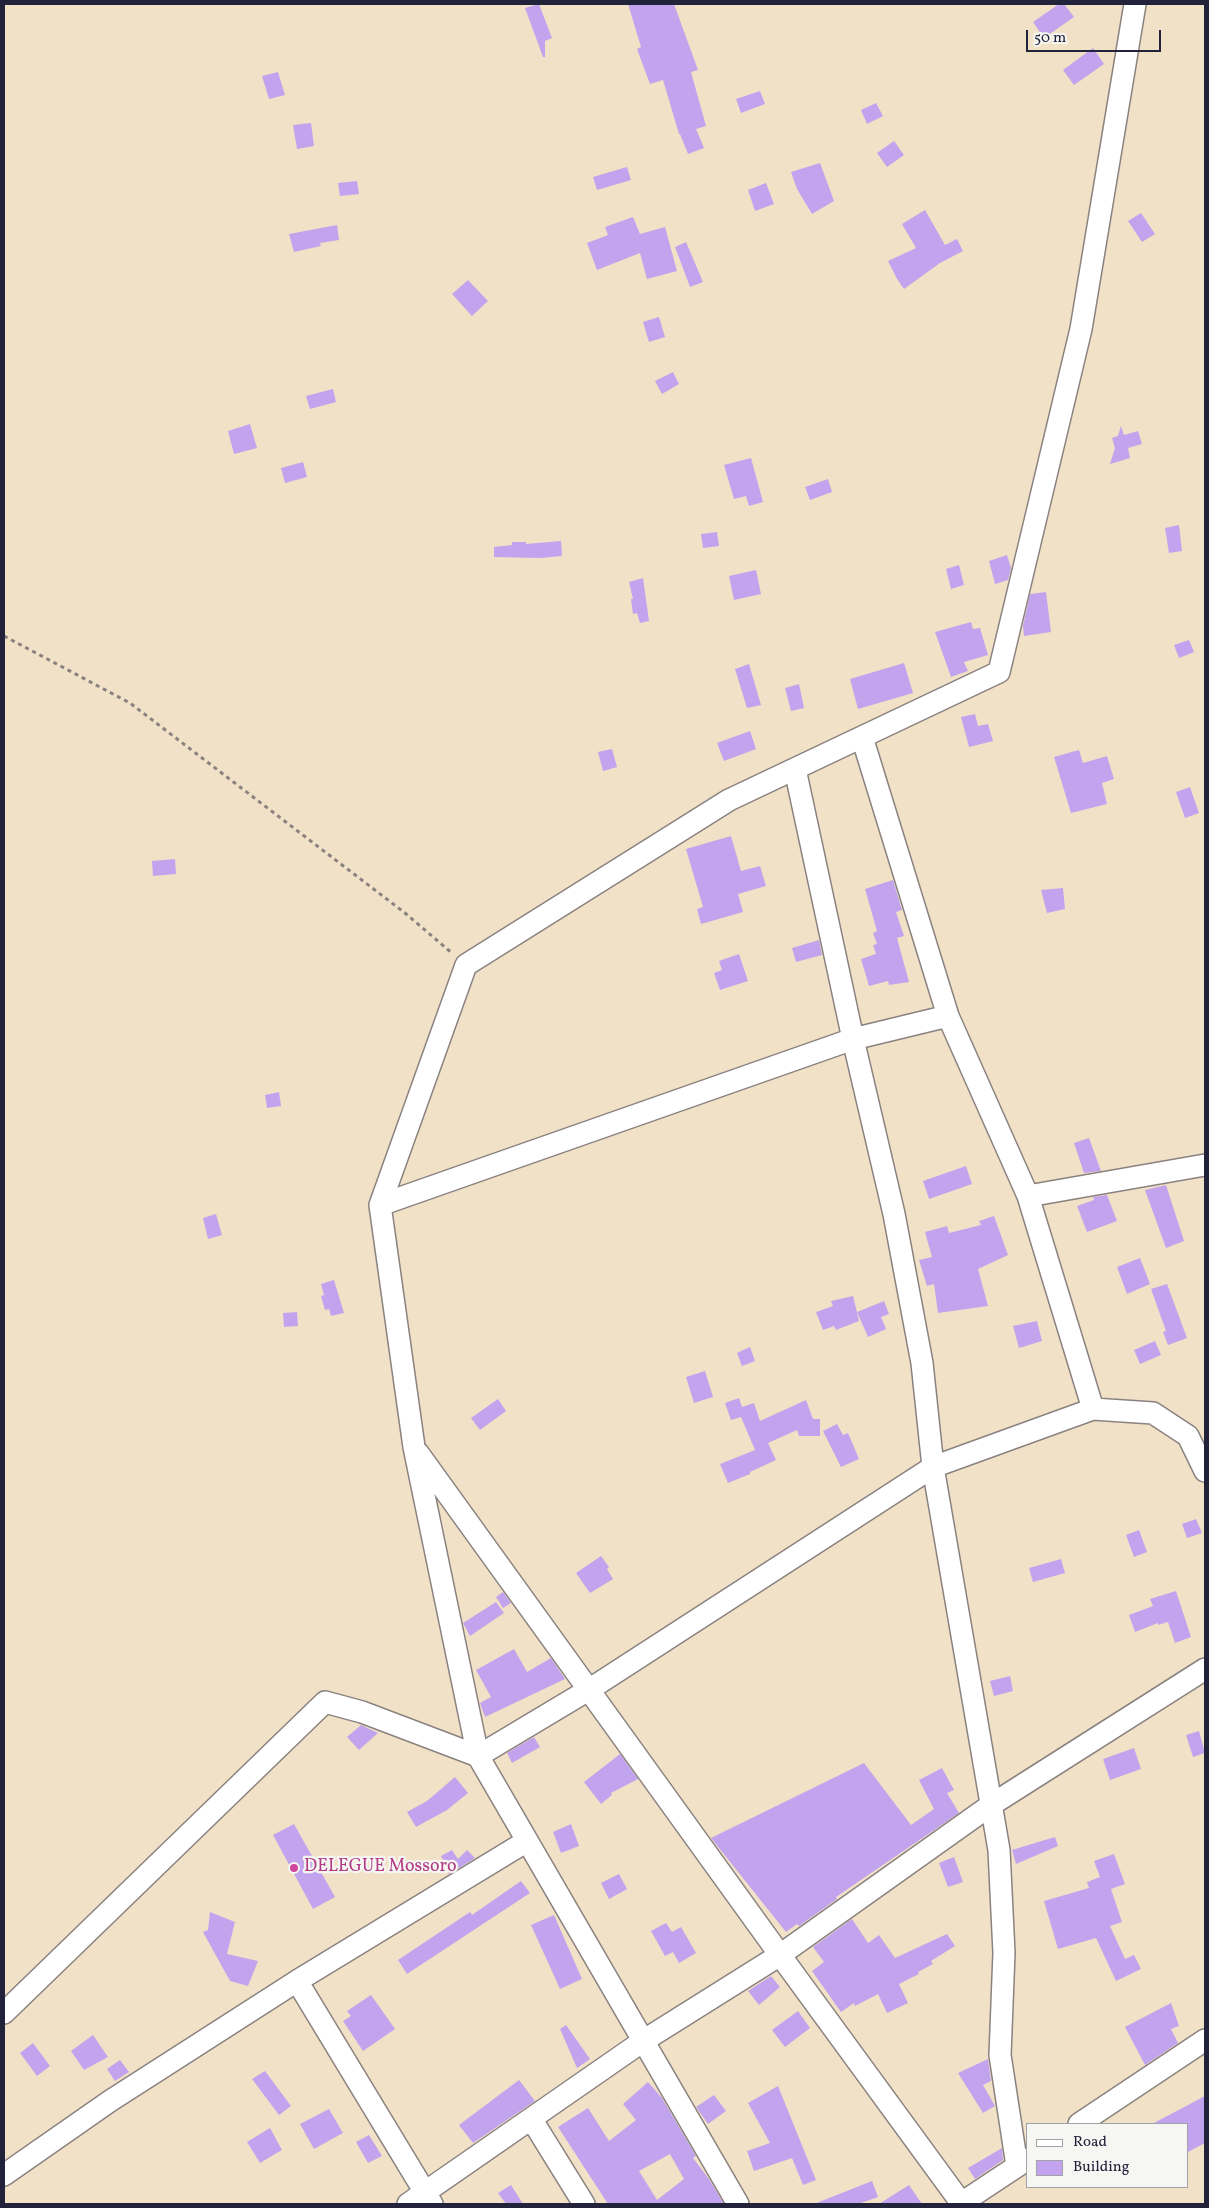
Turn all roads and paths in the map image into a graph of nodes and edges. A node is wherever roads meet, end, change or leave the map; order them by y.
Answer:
1 (1135, 4) edge
2 (4, 636) edge
3 (862, 737) junction
4 (795, 769) junction
5 (466, 965) junction
6 (948, 1016) junction
7 (853, 1039) junction
8 (1205, 1165) edge
9 (1028, 1196) junction
10 (380, 1205) junction
11 (1093, 1409) junction
12 (414, 1447) junction
13 (933, 1467) junction
14 (1205, 1471) edge
15 (1205, 1669) edge
16 (590, 1689) junction
17 (478, 1756) junction
18 (991, 1805) junction
19 (527, 1841) junction
20 (780, 1955) junction
21 (297, 1981) junction
22 (4, 2013) edge
23 (1205, 2040) edge
24 (643, 2041) junction
25 (532, 2120) junction
26 (1080, 2123) edge
27 (1023, 2162) edge
28 (4, 2175) edge
29 (422, 2200) edge
30 (584, 2204) edge
31 (738, 2204) edge
32 (961, 2204) edge

1 - 3 street
2 - 5 path
3 - 4 street
3 - 6 street
4 - 5 street
4 - 7 street
5 - 10 street
6 - 7 street
6 - 9 street
7 - 10 street
7 - 13 street
8 - 9 street
9 - 11 street
10 - 12 street
11 - 13 street
11 - 14 street
12 - 16 street
12 - 17 street
13 - 16 street
13 - 18 street
15 - 18 street
16 - 17 street
16 - 20 street
17 - 19 street
17 - 22 street
18 - 20 street
18 - 27 street
19 - 21 street
19 - 24 street
20 - 24 street
20 - 32 street
21 - 28 street
21 - 29 street
23 - 26 street
24 - 25 street
24 - 31 street
25 - 29 street
25 - 30 street
27 - 32 street

